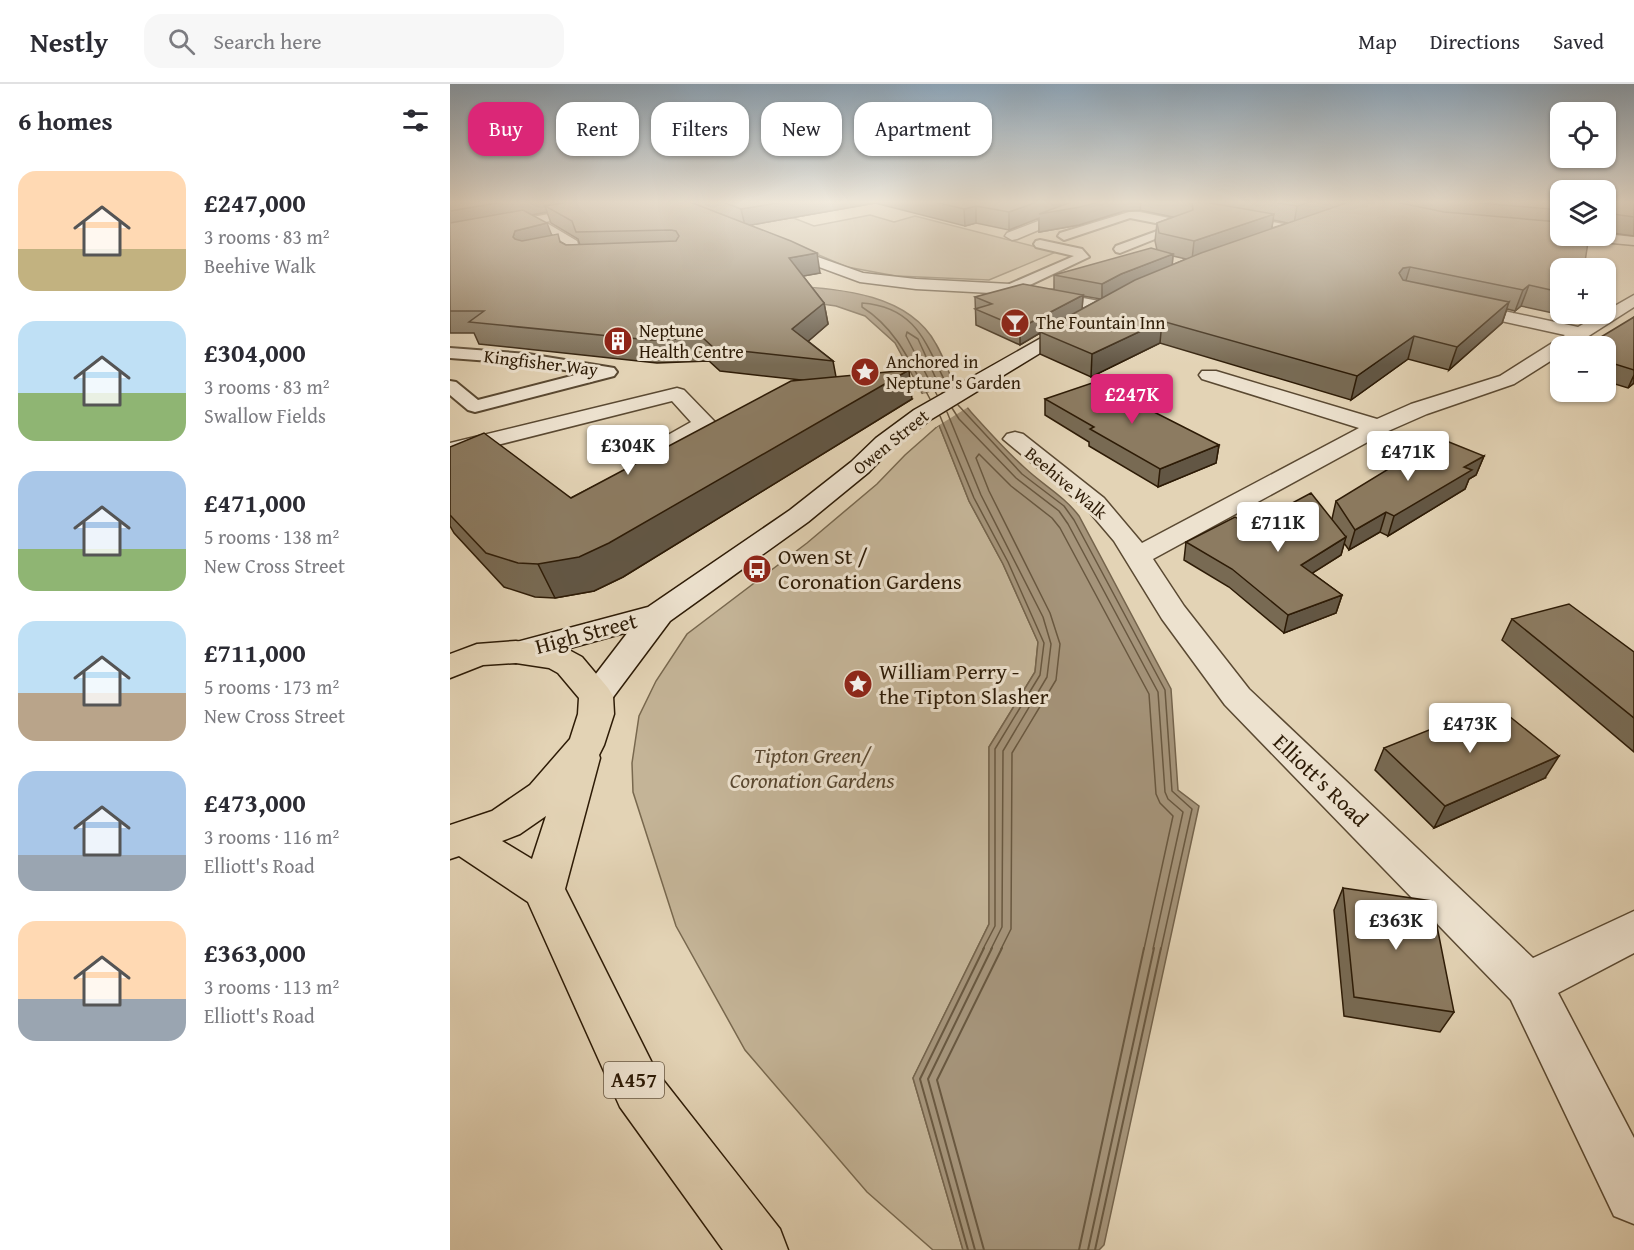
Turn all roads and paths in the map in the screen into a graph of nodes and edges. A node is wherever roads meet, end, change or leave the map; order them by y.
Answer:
1 (804, 256) edge
2 (1081, 256) edge
3 (1010, 289) junction
4 (1634, 300) edge
5 (1448, 304) edge
6 (1580, 333) junction
7 (450, 353) edge
8 (1209, 375) dead end
9 (450, 386) edge
10 (1245, 386) junction
11 (1222, 398) dead end
12 (1378, 426) junction
13 (1015, 440) dead end
14 (450, 450) edge
15 (636, 463) edge
16 (1138, 556) junction
17 (659, 614) junction
18 (516, 652) junction
19 (459, 654) edge
20 (596, 696) junction
21 (586, 745) junction
22 (457, 840) edge
23 (544, 889) junction
24 (1634, 931) edge
25 (1528, 984) junction
26 (1634, 1196) edge
27 (759, 1250) edge

1 - 3 street
2 - 3 lane
3 - 17 street, Owen Street
4 - 6 street
5 - 6 street
6 - 12 street
7 - 9 lane, Kingfisher Way
8 - 10 street
10 - 11 street
10 - 12 street
12 - 16 street
13 - 16 street, Beehive Walk
14 - 15 street
16 - 25 street, Elliott's Road
17 - 18 street, High Street
17 - 20 street, High Street
18 - 19 main road
18 - 20 main road
20 - 21 main road
21 - 22 main road
21 - 23 main road
22 - 23 main road
23 - 27 main road, A457
24 - 25 street
25 - 26 street, Elliott's Road

